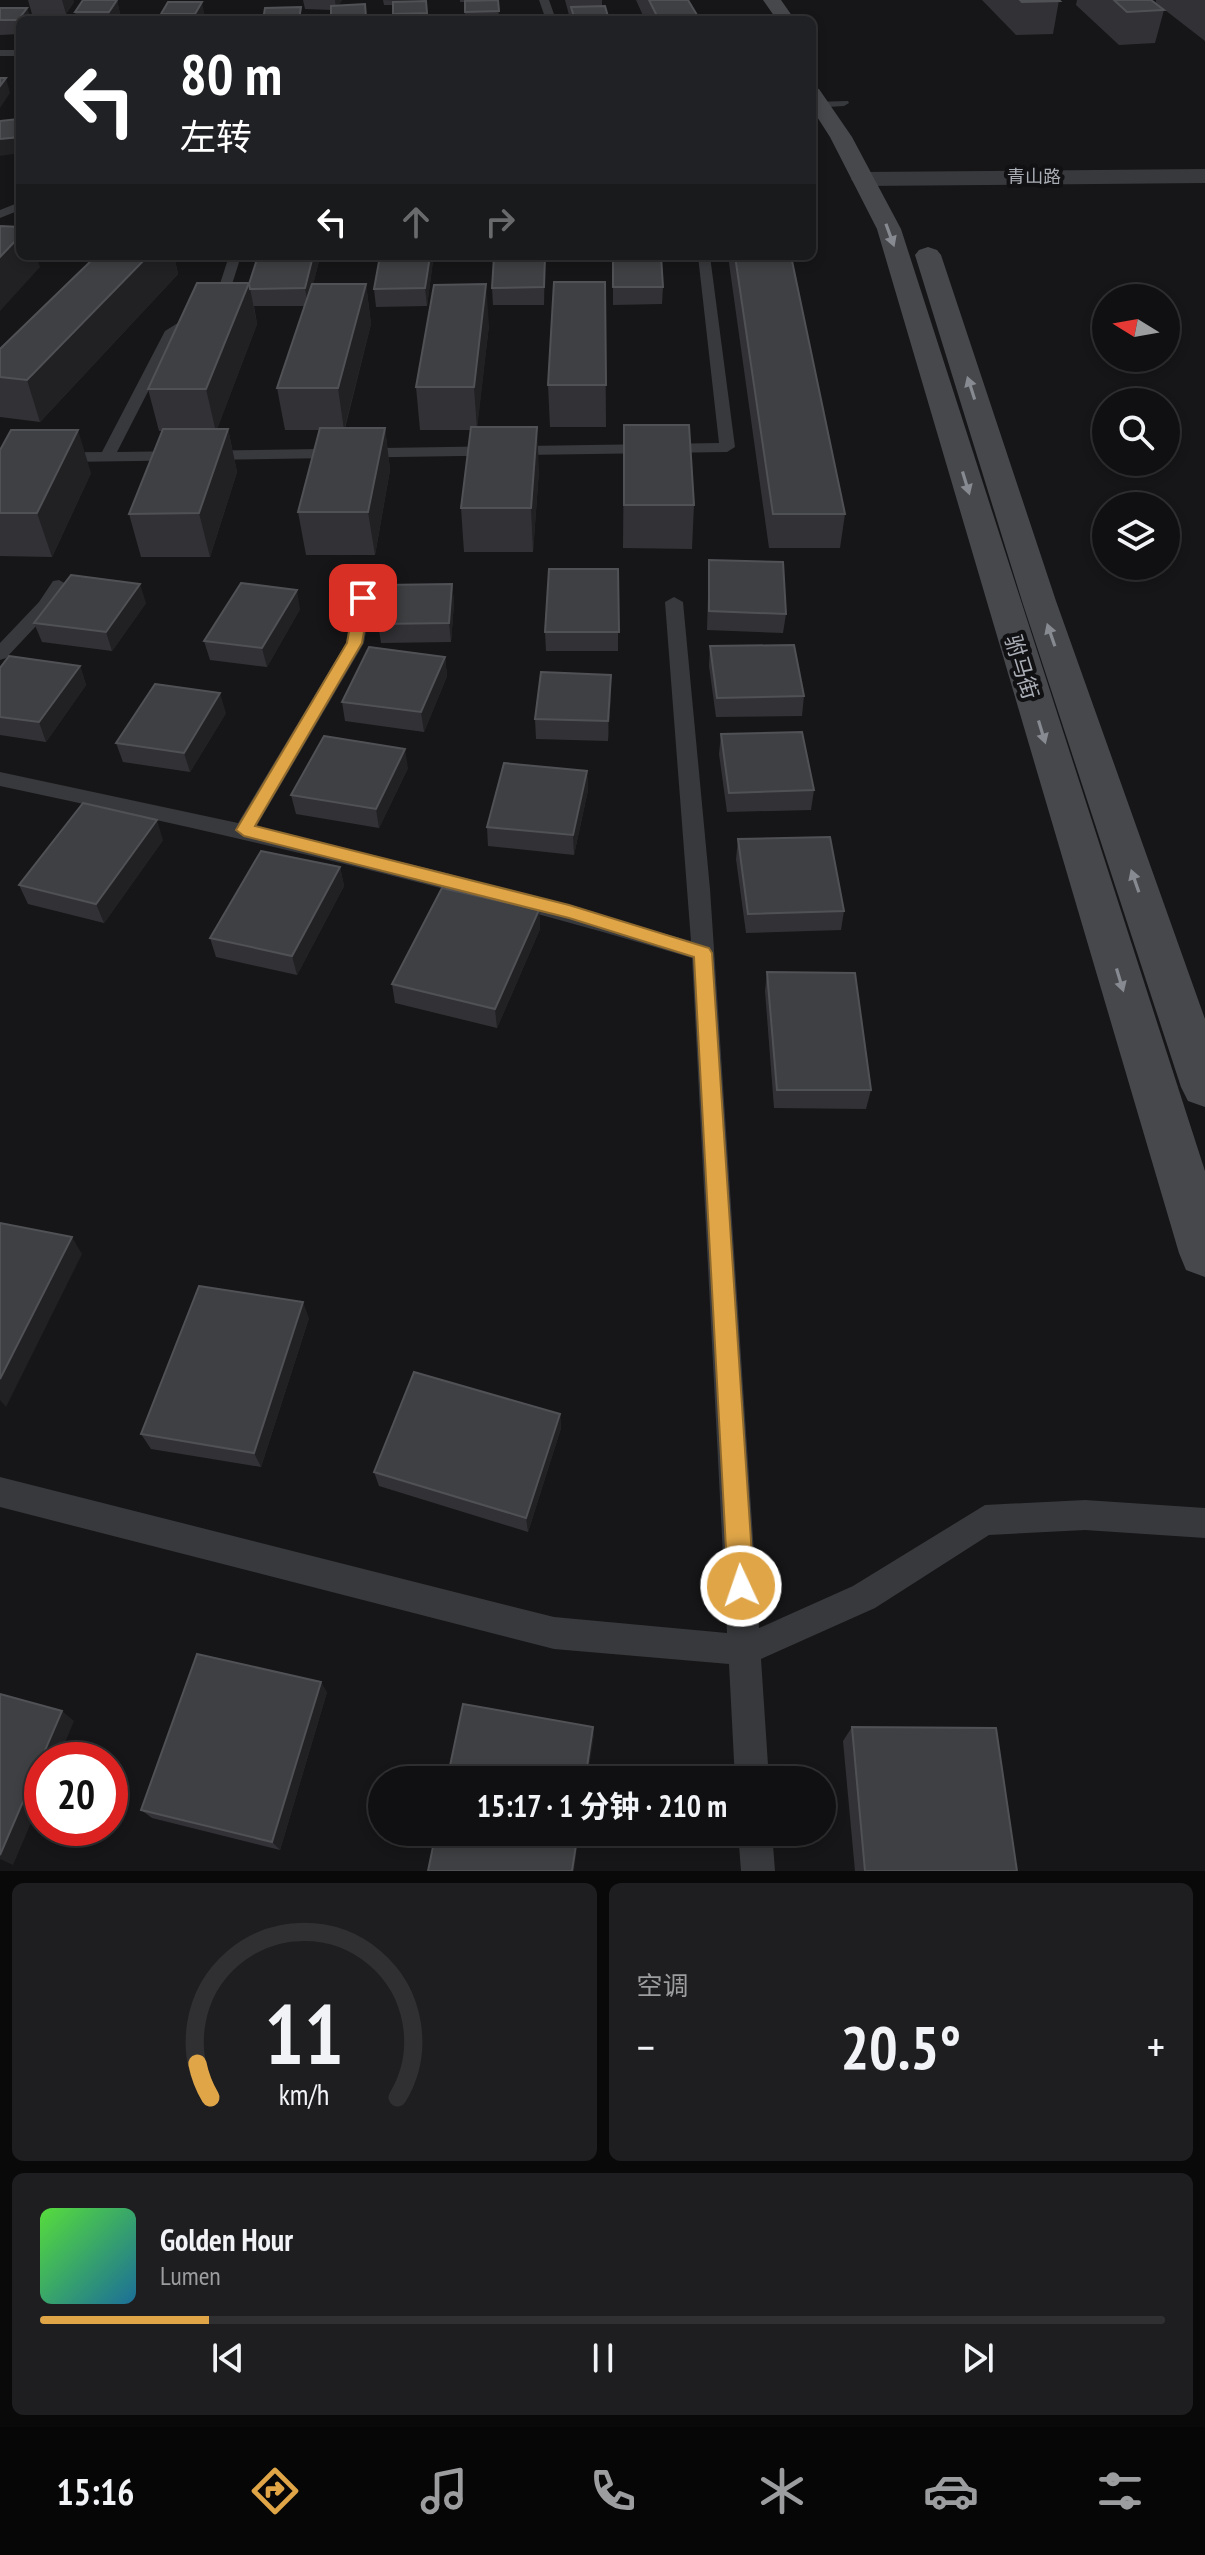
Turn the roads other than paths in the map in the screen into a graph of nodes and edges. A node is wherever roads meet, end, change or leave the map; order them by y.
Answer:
1 (816, 76) edge
2 (822, 102) edge
3 (1205, 176) edge
4 (882, 184) junction
5 (1205, 187) edge
6 (234, 260) edge
7 (704, 260) edge
8 (107, 457) junction
9 (0, 458) edge
10 (59, 585) edge
11 (363, 598) dead end
12 (674, 602) dead end
13 (0, 654) edge
14 (0, 779) edge
15 (244, 830) junction
16 (703, 953) junction
17 (1205, 1087) edge
18 (1205, 1253) edge
19 (0, 1492) edge
20 (1205, 1523) edge
21 (745, 1650) junction
22 (751, 1766) edge
23 (756, 1846) edge
24 (758, 1871) edge

1 - 2 main road, 驸马街
2 - 4 main road, 驸马街
3 - 4 street, 青山路
4 - 5 street, 青山路
17 -> 4 main road, 驸马街
4 -> 18 main road, 驸马街
6 - 8 lane
7 - 8 lane
8 - 9 lane
10 - 13 lane
11 - 15 lane
12 - 16 lane
14 - 15 lane
15 - 16 lane
16 - 21 lane
19 - 21 lane
20 - 21 lane
21 - 22 lane
23 - 24 lane

